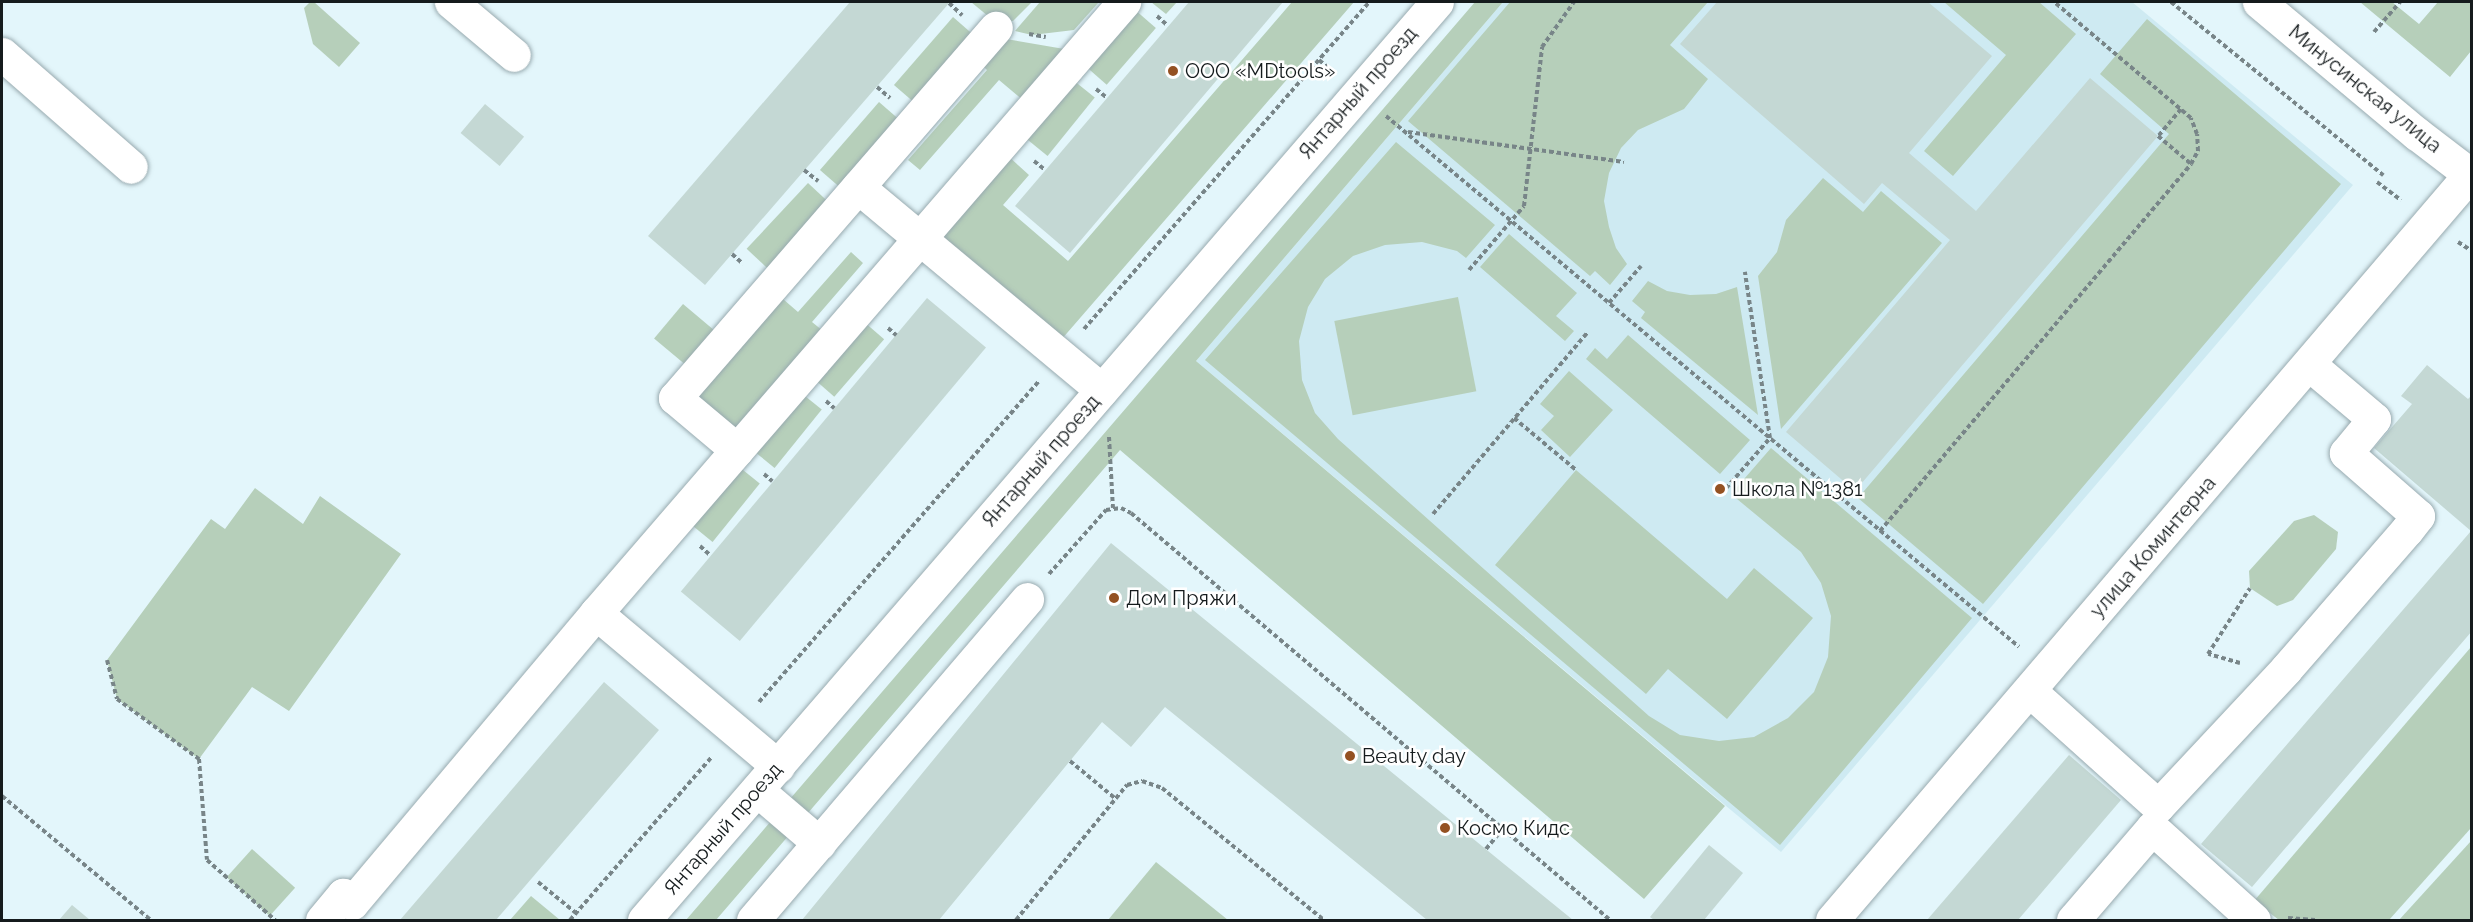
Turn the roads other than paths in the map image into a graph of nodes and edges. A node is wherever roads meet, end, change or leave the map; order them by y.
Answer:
1 (451, 2) edge
2 (1124, 2) edge
3 (1437, 2) edge
4 (2259, 2) edge
5 (996, 28) road end
6 (2, 54) edge
7 (514, 56) dead end
8 (131, 166) dead end
9 (2471, 174) edge
10 (858, 187) junction
11 (918, 240) junction
12 (2309, 364) junction
13 (1102, 390) junction
14 (737, 450) junction
15 (1027, 599) road end
16 (596, 613) junction
17 (2039, 681) junction
18 (767, 778) junction
19 (2155, 817) junction
20 (819, 843) junction
21 (322, 921) edge
22 (645, 921) edge
23 (753, 921) edge
24 (1832, 921) edge
25 (2073, 921) edge
26 (2254, 921) edge

1 - 7 street
2 - 11 street
3 - 13 street, Янтарный проезд
4 - 9 street, Минусинская улица
5 - 10 street
6 - 8 street
9 - 12 street, улица Коминтерна
10 - 11 street
10 - 14 street
11 - 13 street
11 - 14 street
12 - 17 street, улица Коминтерна
12 - 19 street
13 - 18 street, Янтарный проезд
14 - 16 street
15 - 20 street
16 - 18 street
16 - 21 street
17 - 19 street
17 - 24 street, улица Коминтерна
18 - 20 street
18 - 22 street, Янтарный проезд
19 - 25 street
19 - 26 street
20 - 23 street

